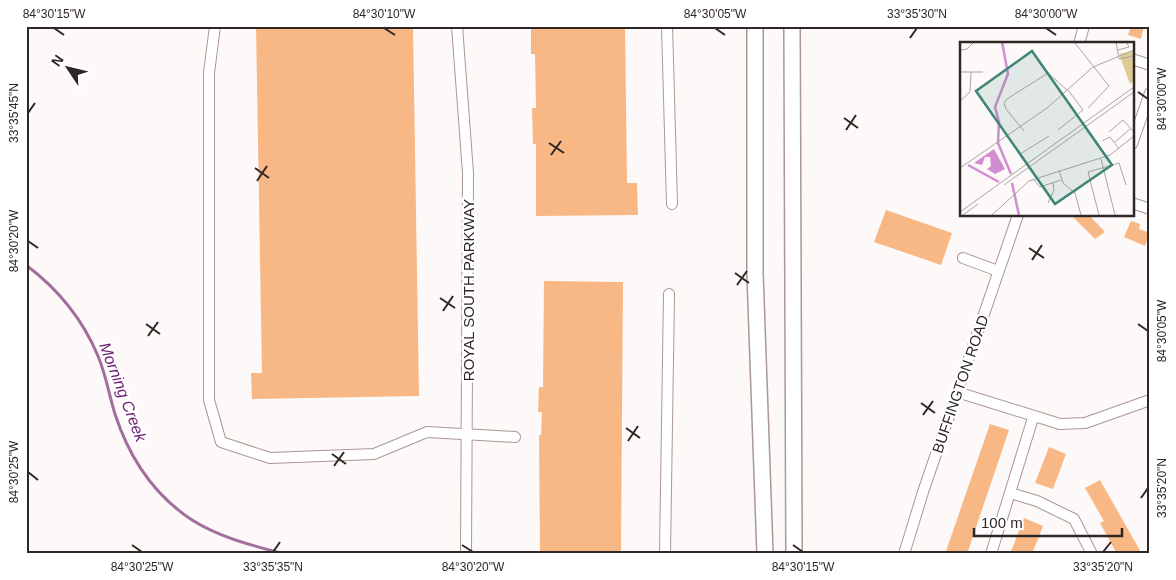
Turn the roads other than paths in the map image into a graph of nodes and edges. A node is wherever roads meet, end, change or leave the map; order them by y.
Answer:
1 (215, 26) edge
2 (457, 26) edge
3 (667, 26) edge
4 (755, 26) edge
5 (792, 26) edge
6 (1084, 26) edge
7 (1081, 42) edge
8 (1134, 60) edge
9 (1150, 65) edge
10 (1150, 93) edge
11 (1134, 138) edge
12 (672, 204) dead end
13 (1134, 204) edge
14 (1150, 209) edge
15 (1018, 216) edge
16 (963, 258) dead end
17 (998, 271) junction
18 (669, 294) dead end
19 (957, 392) junction
20 (1150, 400) edge
21 (1034, 418) junction
22 (468, 433) junction
23 (515, 437) dead end
24 (1010, 493) junction
25 (466, 554) edge
26 (665, 554) edge
27 (765, 554) edge
28 (794, 554) edge
29 (904, 554) edge
30 (991, 554) edge
31 (1092, 554) edge

1 - 22 street
2 - 22 street, ROYAL SOUTH PARKWAY
3 - 12 street
4 - 27 highway
5 - 28 highway
6 - 7 street
8 - 9 street
10 - 11 street
13 - 14 street
15 - 17 street, BUFFINGTON ROAD
16 - 17 street
17 - 19 street, BUFFINGTON ROAD
18 - 26 street
19 - 21 street
19 - 29 street, BUFFINGTON ROAD
20 - 21 street
21 - 24 street
22 - 23 street
22 - 25 street, ROYAL SOUTH PARKWAY
24 - 30 street
24 - 31 street

